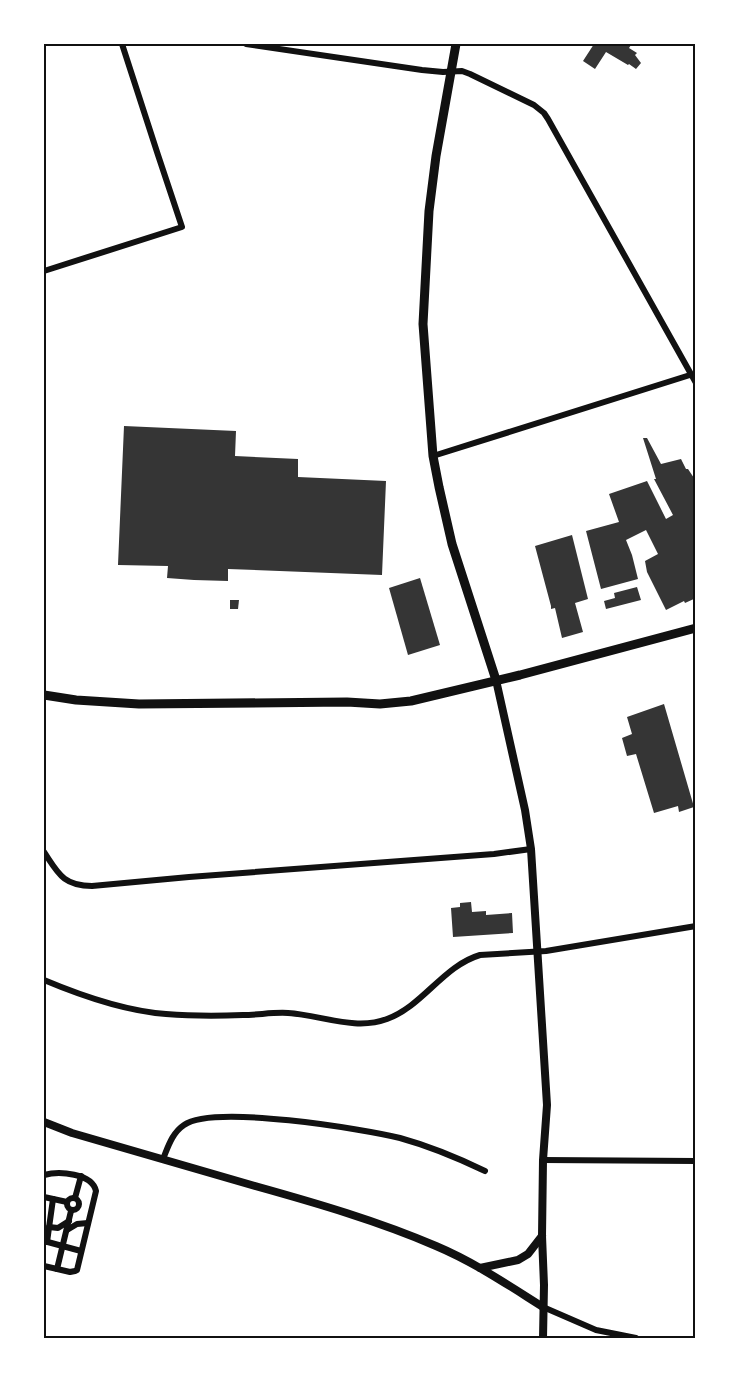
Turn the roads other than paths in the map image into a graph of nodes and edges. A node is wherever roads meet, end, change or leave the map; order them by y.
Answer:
1 (122, 44) edge
2 (246, 44) edge
3 (456, 44) edge
4 (450, 72) junction
5 (44, 271) edge
6 (690, 375) junction
7 (696, 383) edge
8 (433, 456) junction
9 (696, 628) edge
10 (496, 680) junction
11 (44, 695) edge
12 (531, 849) junction
13 (44, 852) edge
14 (696, 926) edge
15 (537, 952) junction
16 (44, 980) edge
17 (44, 1122) edge
18 (163, 1159) junction
19 (543, 1160) junction
20 (696, 1161) edge
21 (485, 1171) dead end
22 (44, 1175) edge
23 (81, 1176) junction
24 (44, 1197) edge
25 (75, 1198) junction
26 (53, 1199) junction
27 (67, 1202) junction
28 (80, 1206) junction
29 (71, 1210) junction
30 (92, 1210) junction
31 (69, 1221) junction
32 (88, 1223) junction
33 (49, 1227) junction
34 (66, 1231) junction
35 (542, 1236) junction
36 (45, 1242) edge
37 (62, 1246) junction
38 (81, 1251) junction
39 (44, 1266) edge
40 (480, 1268) junction
41 (57, 1269) junction
42 (543, 1307) junction
43 (543, 1338) edge
44 (636, 1338) edge

1 - 5 street
2 - 4 street
3 - 4 main road
4 - 6 street
4 - 8 main road
6 - 7 street
6 - 8 street
8 - 10 main road
9 - 10 main road
10 - 11 main road
10 - 12 street
12 - 13 street
12 - 15 street
14 - 15 street
15 - 16 street
15 - 19 street
17 - 18 street
18 - 21 street
18 - 40 street
19 - 20 street
19 - 35 street
22 - 23 street
23 - 25 street
23 - 30 street
24 - 26 street
25 - 27 street
25 - 28 street
26 - 27 street
26 - 33 street
27 - 29 street
28 - 29 street
28 - 30 street
29 - 31 street
30 - 32 street
31 - 33 street
31 - 34 street
32 - 34 street
32 - 38 street
33 - 36 street
34 - 37 street
35 - 40 street
35 - 42 street
36 - 37 street
37 - 38 street
37 - 41 street
38 - 41 street
39 - 41 street
40 - 42 street
42 - 43 street
42 - 44 street

